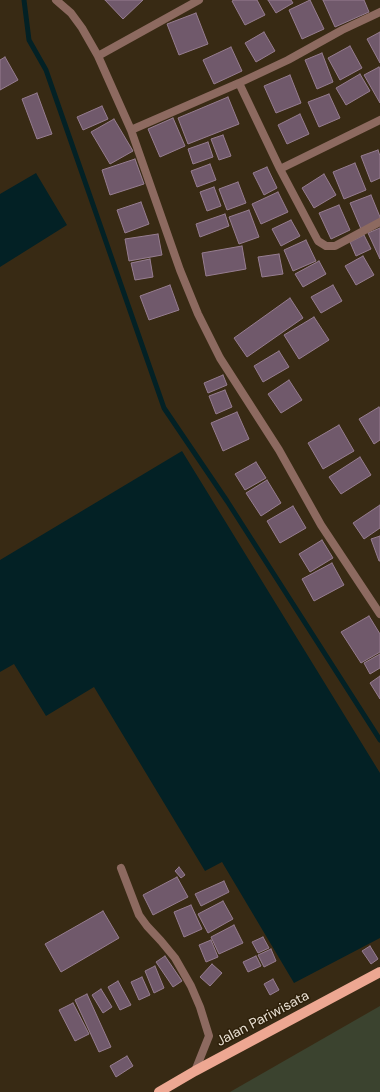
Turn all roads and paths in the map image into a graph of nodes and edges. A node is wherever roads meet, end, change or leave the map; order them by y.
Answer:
1 (56, 0) edge
2 (199, 0) edge
3 (380, 12) edge
4 (98, 56) junction
5 (239, 83) junction
6 (380, 120) edge
7 (131, 130) junction
8 (280, 169) junction
9 (380, 222) edge
10 (380, 614) edge
11 (121, 868) dead end
12 (380, 972) edge
13 (195, 1071) junction
14 (159, 1092) edge

1 - 4 street
2 - 4 street
3 - 5 street
4 - 7 street
5 - 7 street
5 - 8 street
6 - 8 street
7 - 10 street
8 - 9 street
11 - 13 street
12 - 13 main road, Jalan Pariwisata
13 - 14 main road, Jalan Pariwisata

